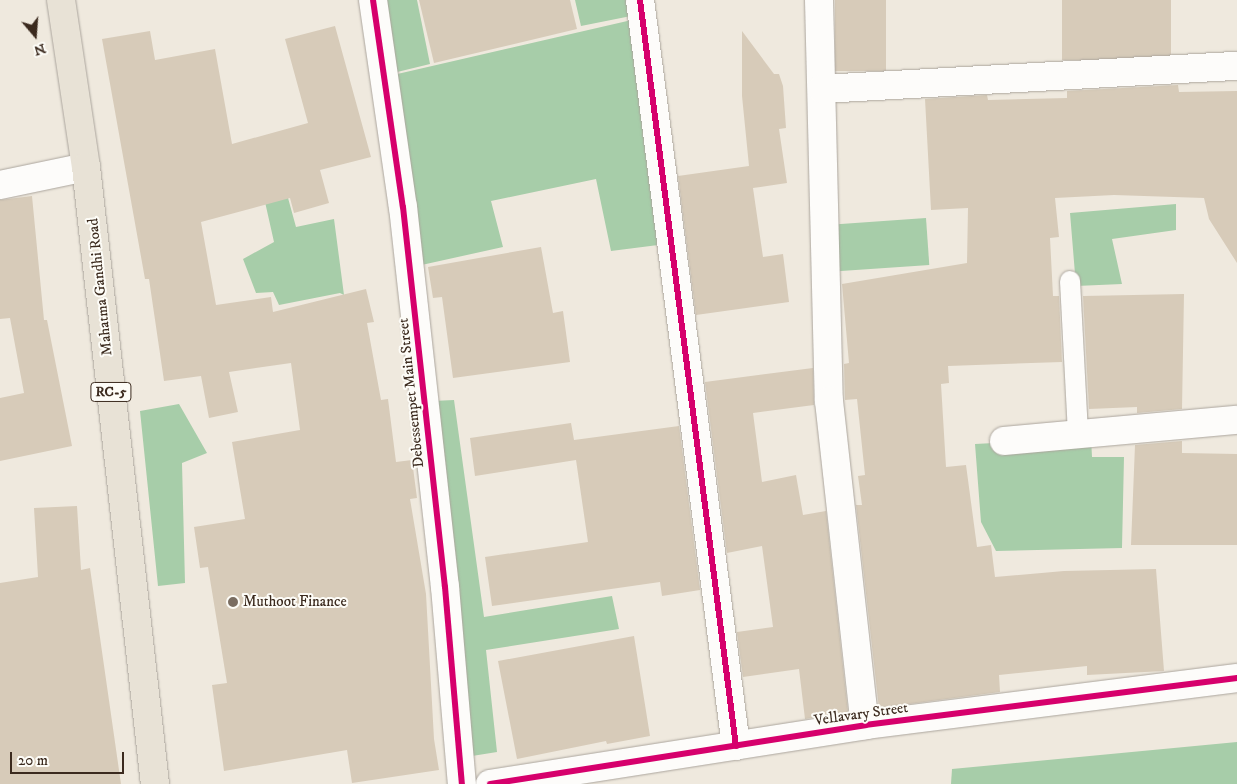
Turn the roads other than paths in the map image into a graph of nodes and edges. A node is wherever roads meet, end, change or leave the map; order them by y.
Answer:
1 (61, 0) edge
2 (373, 0) edge
3 (640, 0) edge
4 (819, 0) edge
5 (1237, 66) edge
6 (822, 88) junction
7 (86, 167) junction
8 (0, 185) edge
9 (1070, 282) dead end
10 (1237, 420) edge
11 (1078, 434) junction
12 (1004, 441) dead end
13 (1237, 678) edge
14 (864, 725) junction
15 (736, 746) junction
16 (603, 776) edge
17 (155, 784) edge
18 (462, 784) edge
19 (490, 784) edge

1 - 7 main road, Mahatma Gandhi Road / RC-5
2 - 18 street, Debessempet Main Street
3 - 15 street
4 - 6 street
5 - 6 street
6 - 14 street
7 - 8 street
7 - 17 main road, Mahatma Gandhi Road / RC-5
9 - 11 lane
10 - 11 street
11 - 12 street
13 - 14 street, Vellavary Street
14 - 15 street, Vellavary Street
15 - 16 street, Vellavary Street
16 - 19 street, Vellavary Street

